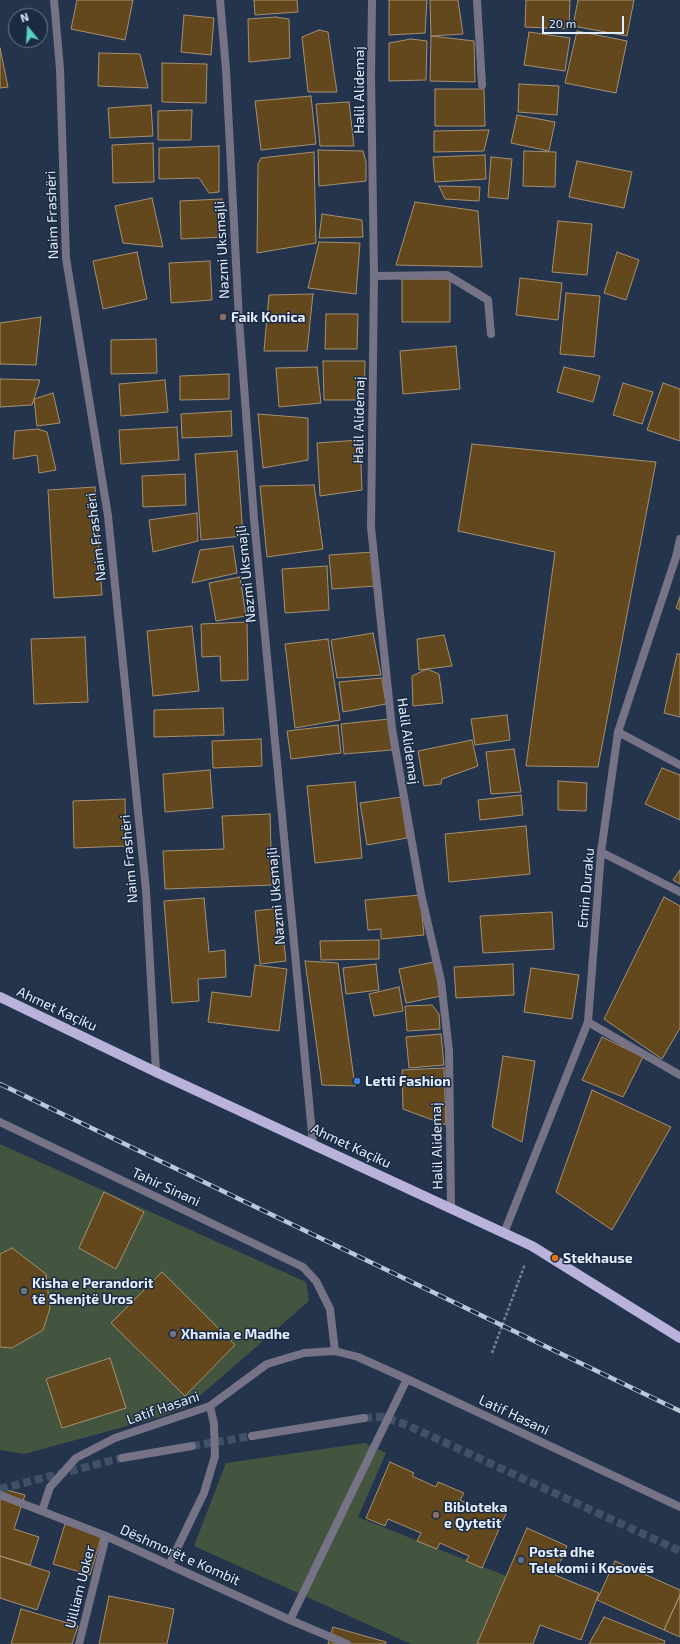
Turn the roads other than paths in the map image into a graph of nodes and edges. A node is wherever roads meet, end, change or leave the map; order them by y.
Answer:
1 (54, 0) edge
2 (220, 0) edge
3 (372, 0) edge
4 (477, 0) edge
5 (482, 85) dead end
6 (374, 276) junction
7 (491, 334) dead end
8 (680, 540) edge
9 (678, 557) edge
10 (618, 732) junction
11 (680, 765) edge
12 (601, 852) junction
13 (680, 892) edge
14 (0, 997) edge
15 (588, 1022) junction
16 (156, 1072) junction
17 (680, 1075) edge
18 (0, 1122) edge
19 (313, 1144) junction
20 (451, 1207) junction
21 (504, 1233) junction
22 (680, 1338) edge
23 (335, 1351) junction
24 (407, 1379) junction
25 (210, 1406) junction
26 (364, 1418) tunnel mouth
27 (252, 1436) tunnel mouth
28 (192, 1446) tunnel mouth
29 (122, 1458) tunnel mouth
30 (0, 1494) edge
31 (680, 1507) edge
32 (42, 1511) junction
33 (106, 1536) junction
34 (169, 1565) junction
35 (290, 1620) junction
36 (79, 1644) edge
37 (347, 1644) edge

1 - 16 street, Naim Frashëri
2 - 19 street, Nazmi Uksmajli
3 - 6 street, Halil Alidemaj
4 - 5 street
6 - 7 street
6 - 20 street, Halil Alidemaj
8 - 9 street, Emin Duraku
9 - 10 street, Emin Duraku
10 - 11 street
10 - 12 street, Emin Duraku
12 - 13 street
12 - 15 street, Emin Duraku
14 - 16 main road, Ahmet Kaçiku
15 - 17 street
15 - 21 street, Emin Duraku
16 - 19 main road, Ahmet Kaçiku
18 - 23 street, Tahir Sinani
19 - 20 main road, Ahmet Kaçiku
20 - 21 main road, Ahmet Kaçiku
21 - 22 main road, Ahmet Kaçiku
23 - 24 street, Latif Hasani
23 - 25 street, Latif Hasani
24 - 31 street, Latif Hasani
24 - 35 street
25 - 32 street, Latif Hasani
25 - 34 street
26 - 27 street
28 - 29 street
30 - 32 street, Dëshmorët e Kombit
32 - 33 street, Dëshmorët e Kombit
33 - 34 street, Dëshmorët e Kombit
33 - 36 street, Uilliam Uoker
34 - 35 street, Dëshmorët e Kombit
35 - 37 street, Dëshmorët e Kombit

